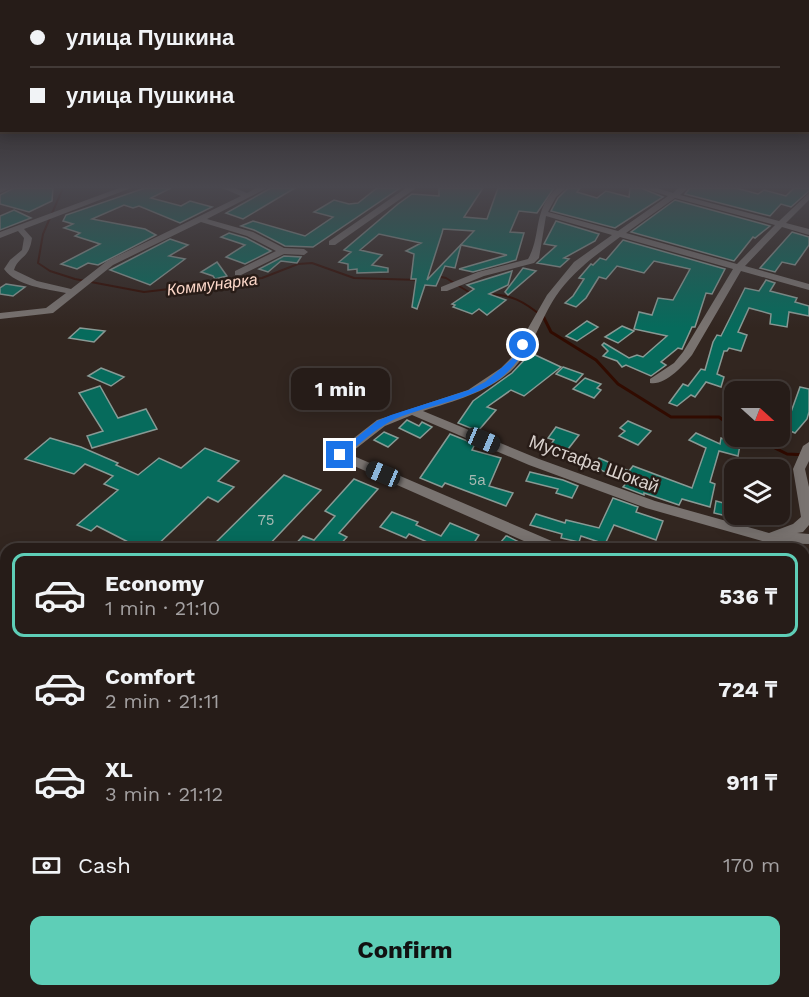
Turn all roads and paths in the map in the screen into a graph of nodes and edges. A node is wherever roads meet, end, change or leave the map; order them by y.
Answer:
1 (25, 235) edge
2 (168, 235) edge
3 (251, 235) edge
4 (344, 235) edge
5 (538, 235) edge
6 (621, 235) joint
7 (771, 235) edge
8 (332, 243) dead end
9 (282, 251) junction
10 (304, 252) dead end
11 (738, 268) junction
12 (5, 270) edge
13 (238, 273) dead end
14 (451, 286) dead end
15 (809, 287) edge
16 (74, 289) junction
17 (0, 316) edge
18 (654, 381) dead end
19 (412, 411) junction
20 (808, 447) edge
21 (769, 538) junction
22 (809, 539) edge
23 (542, 543) edge

1 - 12 street
2 - 16 street
3 - 9 street
4 - 8 street
5 - 14 street
6 - 11 street
6 - 19 street
7 - 11 street
9 - 10 street
9 - 13 street
11 - 15 street
11 - 18 street
12 - 16 street
16 - 17 street
19 - 21 street, Мустафа Шокай
19 - 23 street
20 - 21 street
21 - 22 street, Мустафа Шокай

